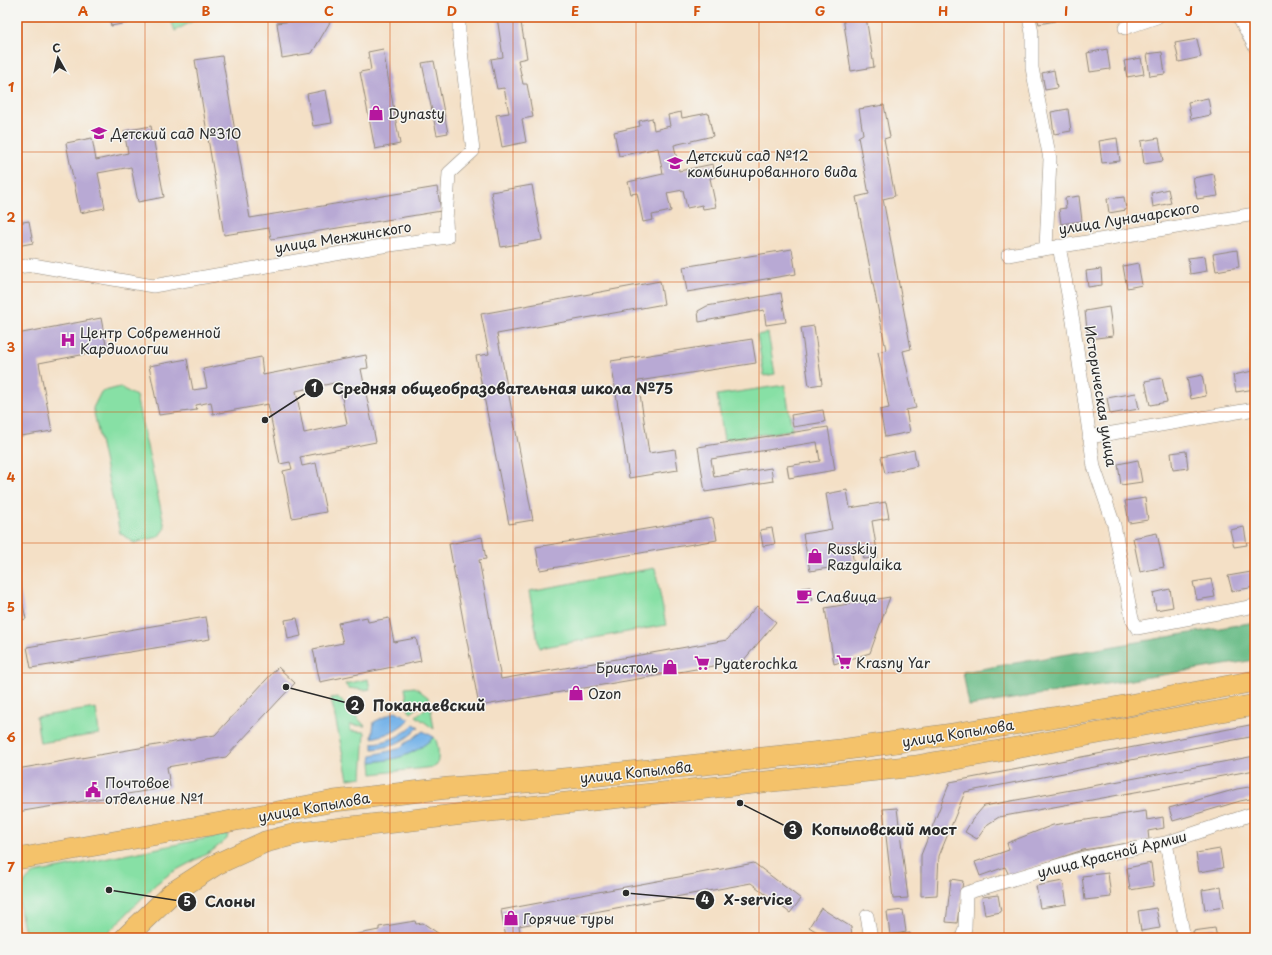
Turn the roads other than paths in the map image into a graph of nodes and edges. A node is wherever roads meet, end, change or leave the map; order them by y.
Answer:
1 (459, 17) edge
2 (1029, 17) edge
3 (1157, 17) edge
4 (1239, 17) edge
5 (1125, 28) dead end
6 (1255, 47) edge
7 (1255, 214) edge
8 (1052, 247) junction
9 (1008, 255) dead end
10 (17, 267) edge
11 (1255, 409) edge
12 (1089, 437) junction
13 (1255, 606) edge
14 (1255, 681) edge
15 (1255, 705) edge
16 (1255, 813) edge
17 (1166, 843) junction
18 (17, 859) edge
19 (867, 916) dead end
20 (17, 932) edge
21 (18, 938) edge
22 (125, 938) edge
23 (871, 938) edge
24 (962, 938) edge
25 (1184, 938) edge

1 - 10 street, улица Менжинского
2 - 8 street, Историческая улица
3 - 5 street
4 - 6 street
7 - 8 street, улица Луначарского
8 - 9 street, улица Луначарского
8 - 12 street, Историческая улица
11 - 12 street
12 - 13 street, Историческая улица
14 - 18 main road, улица Копылова
15 - 22 main road, улица Копылова
16 - 17 street, улица Красной Армии
17 - 24 street, улица Красной Армии
17 - 25 street
19 - 23 street
20 - 21 street

